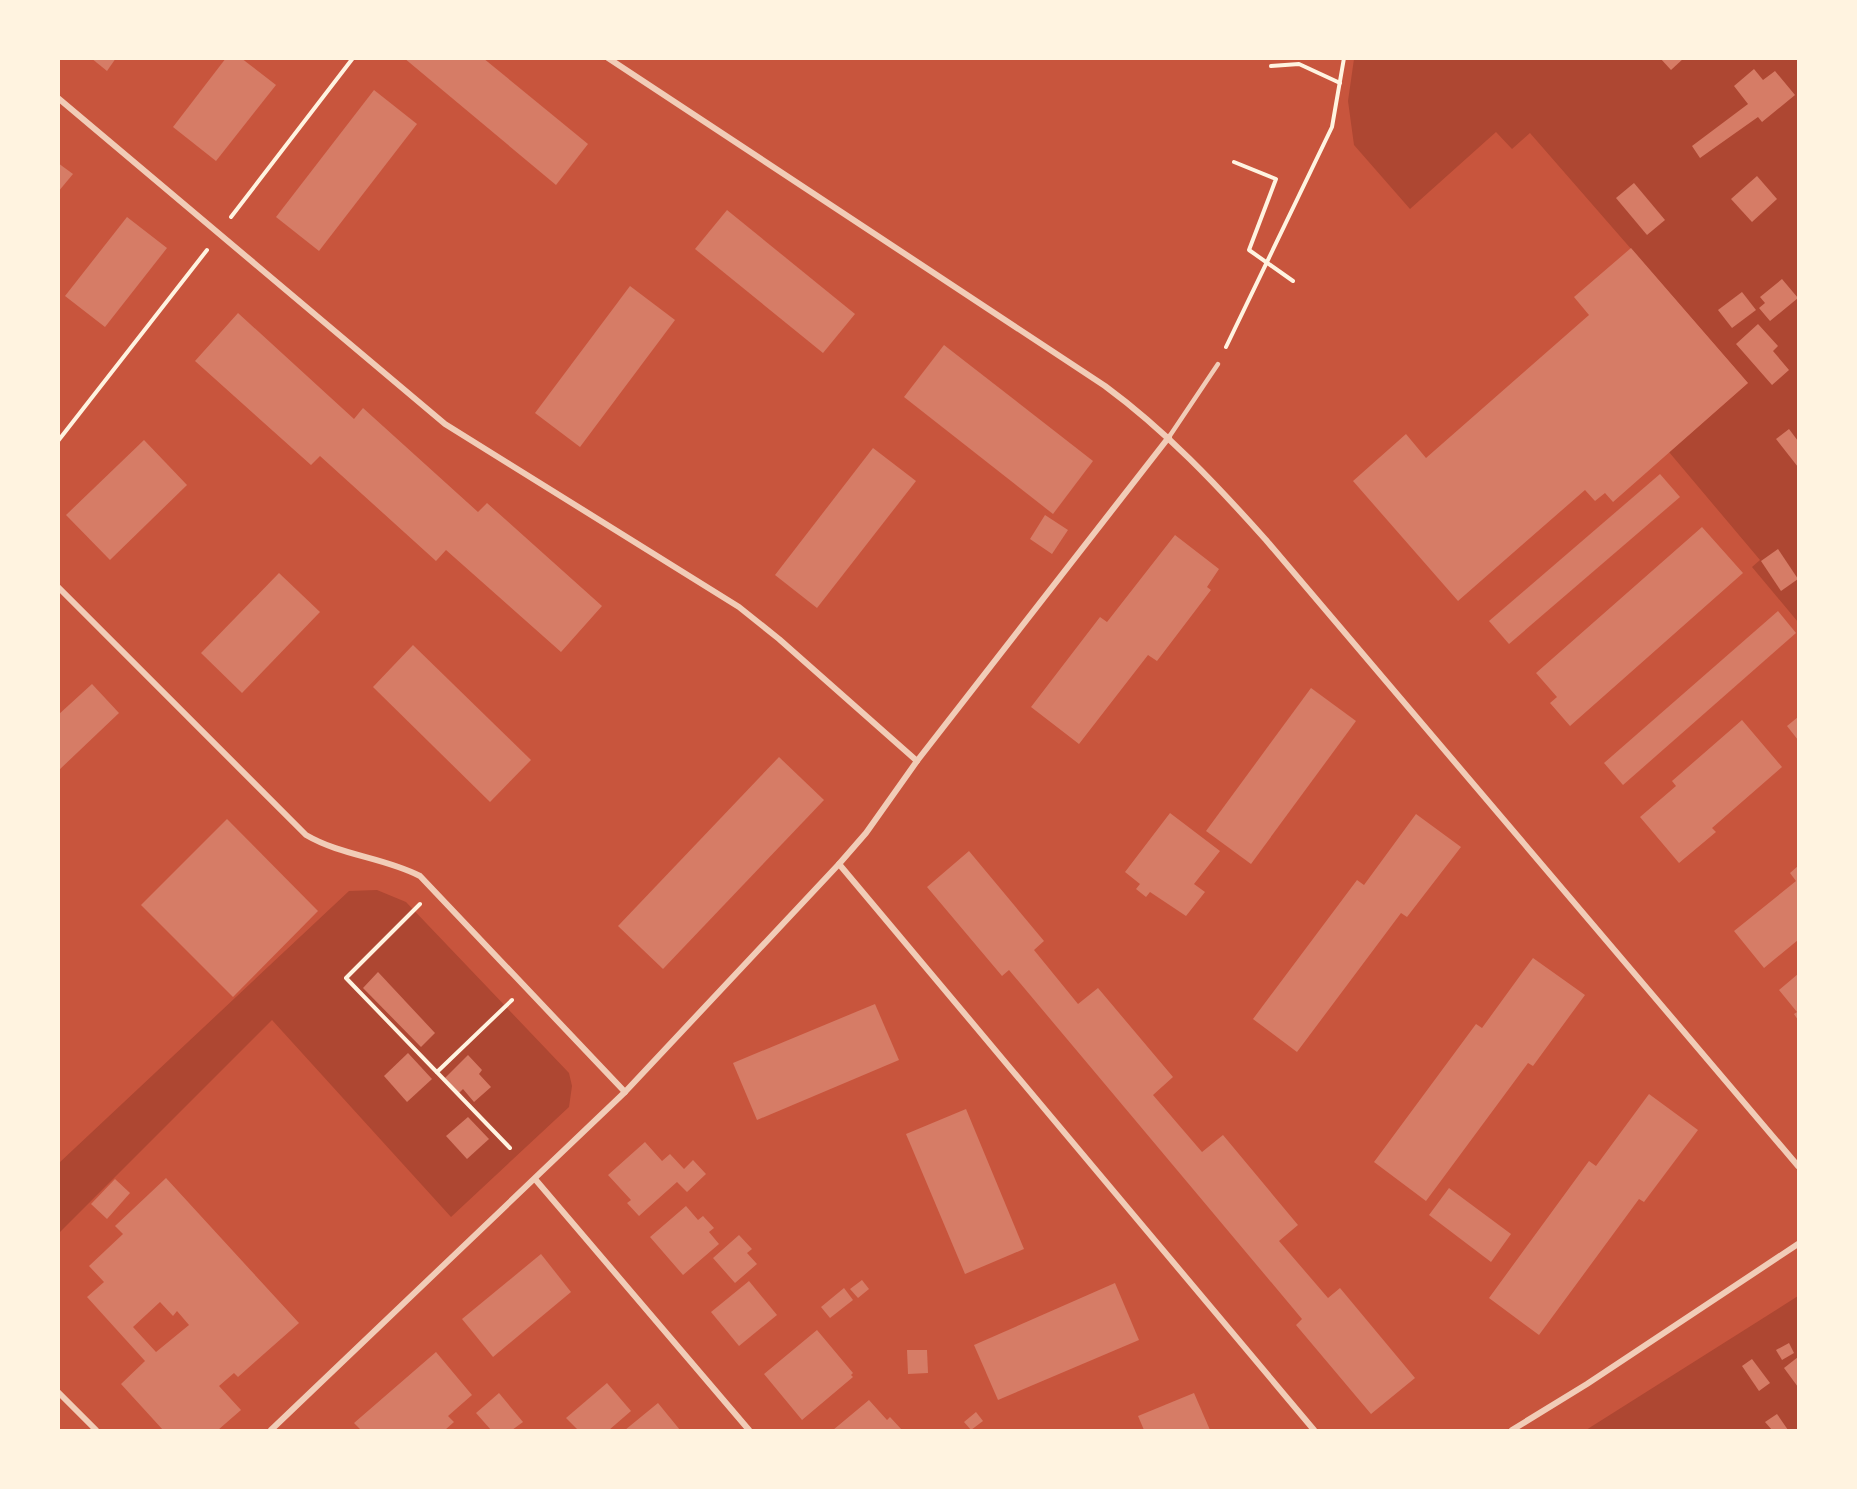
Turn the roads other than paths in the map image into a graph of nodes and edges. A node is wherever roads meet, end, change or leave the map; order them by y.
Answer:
1 (608, 58) edge
2 (58, 98) edge
3 (1218, 364) road end
4 (1169, 437) junction
5 (58, 587) edge
6 (917, 760) junction
7 (839, 864) junction
8 (625, 1092) junction
9 (1798, 1166) edge
10 (535, 1179) junction
11 (1798, 1244) edge
12 (58, 1392) edge
13 (96, 1431) edge
14 (271, 1431) edge
15 (749, 1431) edge
16 (1314, 1431) edge
17 (1512, 1431) edge

1 - 4 street
2 - 6 street
3 - 4 lane
4 - 6 street
4 - 9 street
5 - 8 street
6 - 7 street
7 - 8 street
7 - 16 street
8 - 10 street
10 - 14 street
10 - 15 street
11 - 17 street
12 - 13 street

